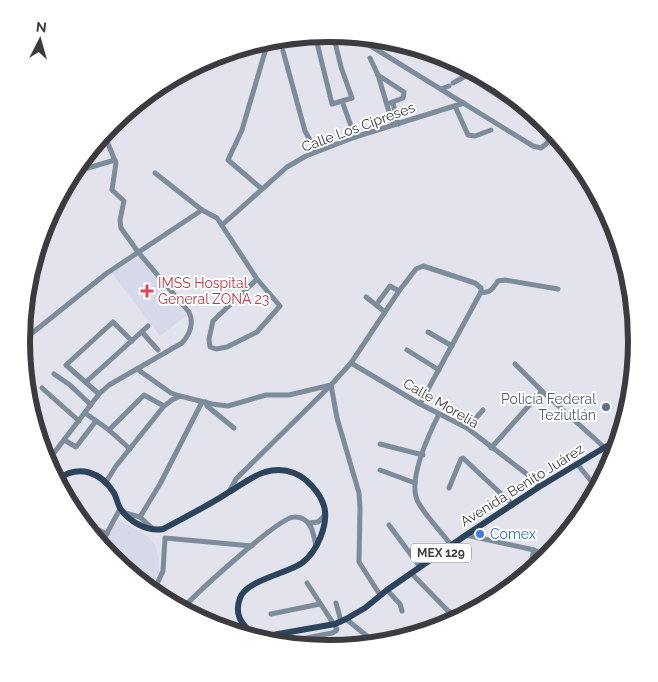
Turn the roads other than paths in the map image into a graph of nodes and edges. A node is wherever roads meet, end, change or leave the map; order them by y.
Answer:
1 (335, 42) edge
2 (319, 43) edge
3 (370, 45) edge
4 (266, 49) edge
5 (284, 51) dead end
6 (370, 58) dead end
7 (378, 75) junction
8 (466, 76) edge
9 (488, 88) edge
10 (442, 89) junction
11 (342, 101) junction
12 (507, 101) edge
13 (390, 103) junction
14 (464, 103) junction
15 (455, 106) junction
16 (396, 124) junction
17 (492, 130) dead end
18 (354, 137) junction
19 (549, 139) edge
20 (107, 141) edge
21 (316, 151) junction
22 (115, 160) junction
23 (85, 169) edge
24 (155, 173) dead end
25 (262, 189) junction
26 (202, 210) junction
27 (222, 225) junction
28 (138, 252) junction
29 (257, 279) junction
30 (558, 289) dead end
31 (481, 290) junction
32 (399, 291) junction
33 (366, 297) dead end
34 (376, 305) junction
35 (385, 312) junction
36 (148, 326) dead end
37 (142, 332) junction
38 (428, 332) dead end
39 (30, 335) edge
40 (132, 341) junction
41 (452, 346) junction
42 (158, 350) dead end
43 (407, 350) dead end
44 (351, 363) junction
45 (515, 364) dead end
46 (137, 369) junction
47 (439, 370) junction
48 (54, 374) dead end
49 (86, 382) junction
50 (331, 385) junction
51 (42, 388) dead end
52 (542, 392) junction
53 (100, 394) junction
54 (180, 396) junction
55 (204, 402) junction
56 (420, 404) junction
57 (91, 405) junction
58 (164, 406) junction
59 (484, 410) dead end
60 (85, 413) junction
61 (438, 414) junction
62 (79, 421) junction
63 (96, 421) junction
64 (234, 428) dead end
65 (467, 428) junction
66 (109, 430) junction
67 (64, 440) junction
68 (380, 444) dead end
69 (609, 446) edge
70 (130, 448) junction
71 (491, 448) junction
72 (605, 448) junction
73 (53, 454) edge
74 (423, 455) junction
75 (578, 465) junction
76 (380, 470) dead end
77 (63, 476) edge
78 (106, 482) junction
79 (415, 483) junction
80 (592, 483) edge
81 (539, 487) junction
82 (449, 488) dead end
83 (228, 493) junction
84 (513, 505) junction
85 (122, 511) junction
86 (325, 515) junction
87 (140, 517) junction
88 (309, 523) junction
89 (389, 525) dead end
90 (97, 529) edge
91 (154, 531) junction
92 (107, 534) junction
93 (466, 535) junction
94 (105, 539) edge
95 (451, 545) junction
96 (252, 546) junction
97 (316, 548) junction
98 (534, 550) junction
99 (539, 553) edge
100 (531, 561) edge
101 (420, 567) junction
102 (411, 573) junction
103 (307, 583) dead end
104 (156, 585) edge
105 (387, 590) junction
106 (380, 595) junction
107 (336, 603) dead end
108 (187, 604) edge
109 (320, 604) junction
110 (402, 611) dead end
111 (450, 612) joint
112 (271, 614) dead end
113 (446, 616) edge
114 (341, 622) junction
115 (246, 628) edge
116 (275, 635) edge
117 (367, 637) edge
118 (303, 638) edge

1 - 11 street
2 - 11 street
3 - 10 street
4 - 25 street
5 - 21 street
6 - 7 street
7 - 13 street
7 - 13 street
8 - 10 street
9 - 12 street
10 - 14 street
11 - 18 street
13 - 16 street
14 - 15 street, Calle Los Cipreses
14 - 19 street
15 - 16 street, Calle Los Cipreses
15 - 17 street
16 - 18 street, Calle Los Cipreses
18 - 21 street, Calle Los Cipreses
20 - 22 street
21 - 25 street, Calle Los Cipreses
22 - 23 street
22 - 28 street
24 - 26 street
25 - 27 street, Calle Los Cipreses
26 - 27 street
26 - 28 street
27 - 29 street
28 - 39 street
28 - 46 street
29 - 29 street
30 - 31 street
31 - 32 street
31 - 41 street
32 - 34 street
32 - 35 street
33 - 34 street
34 - 35 street
35 - 44 street
36 - 37 street
37 - 40 street
37 - 42 street
38 - 41 street
40 - 49 street
40 - 49 street
41 - 47 street
43 - 47 street
44 - 50 street
44 - 56 street, Calle Morelia
45 - 52 street
46 - 53 street
46 - 54 street
47 - 56 street
48 - 57 street
49 - 53 street
50 - 55 street
50 - 83 street
50 - 106 street
51 - 62 street
52 - 71 street
52 - 72 street
53 - 57 street
54 - 55 street
54 - 58 street
55 - 64 street
55 - 87 street
56 - 61 street, Calle Morelia
57 - 60 street
58 - 66 street
58 - 70 street
59 - 65 street
60 - 62 street
60 - 63 street
61 - 65 street, Calle Morelia
61 - 74 street
62 - 67 street
63 - 66 street
63 - 67 street
65 - 71 street, Calle Morelia
66 - 70 street
67 - 73 street
68 - 74 street
69 - 72 main road, Avenida Benito Juárez / MEX 129
70 - 78 street
71 - 81 street, Calle Morelia
72 - 75 main road, Avenida Benito Juárez / MEX 129
74 - 79 street
75 - 80 street
75 - 81 main road, Avenida Benito Juárez / MEX 129
76 - 79 street
77 - 78 main road
78 - 85 main road
79 - 95 street
81 - 84 main road, Avenida Benito Juárez / MEX 129
82 - 84 street
83 - 86 main road
83 - 91 main road
84 - 93 main road, Avenida Benito Juárez / MEX 129
85 - 87 street
85 - 91 main road
85 - 92 street
86 - 88 street
86 - 97 main road, Avenida Benito Juárez / MEX 129
87 - 91 street
88 - 96 street
88 - 97 street
89 - 101 street
90 - 92 street
92 - 94 street
93 - 95 main road, Avenida Benito Juárez / MEX 129
93 - 98 street
95 - 101 main road, Avenida Benito Juárez / MEX 129
96 - 104 street
96 - 108 street
97 - 115 main road, Avenida Benito Juárez / MEX 129
98 - 99 street
98 - 100 street
101 - 102 main road, Avenida Benito Juárez / MEX 129
102 - 105 main road, Avenida Benito Juárez / MEX 129
102 - 111 street
103 - 109 street
105 - 106 main road, Avenida Benito Juárez / MEX 129
105 - 110 street
106 - 114 main road, Avenida Benito Juárez / MEX 129
107 - 114 street
109 - 112 street
109 - 114 street
111 - 113 street
114 - 116 main road, Avenida Benito Juárez / MEX 129
114 - 117 street
114 - 118 street

